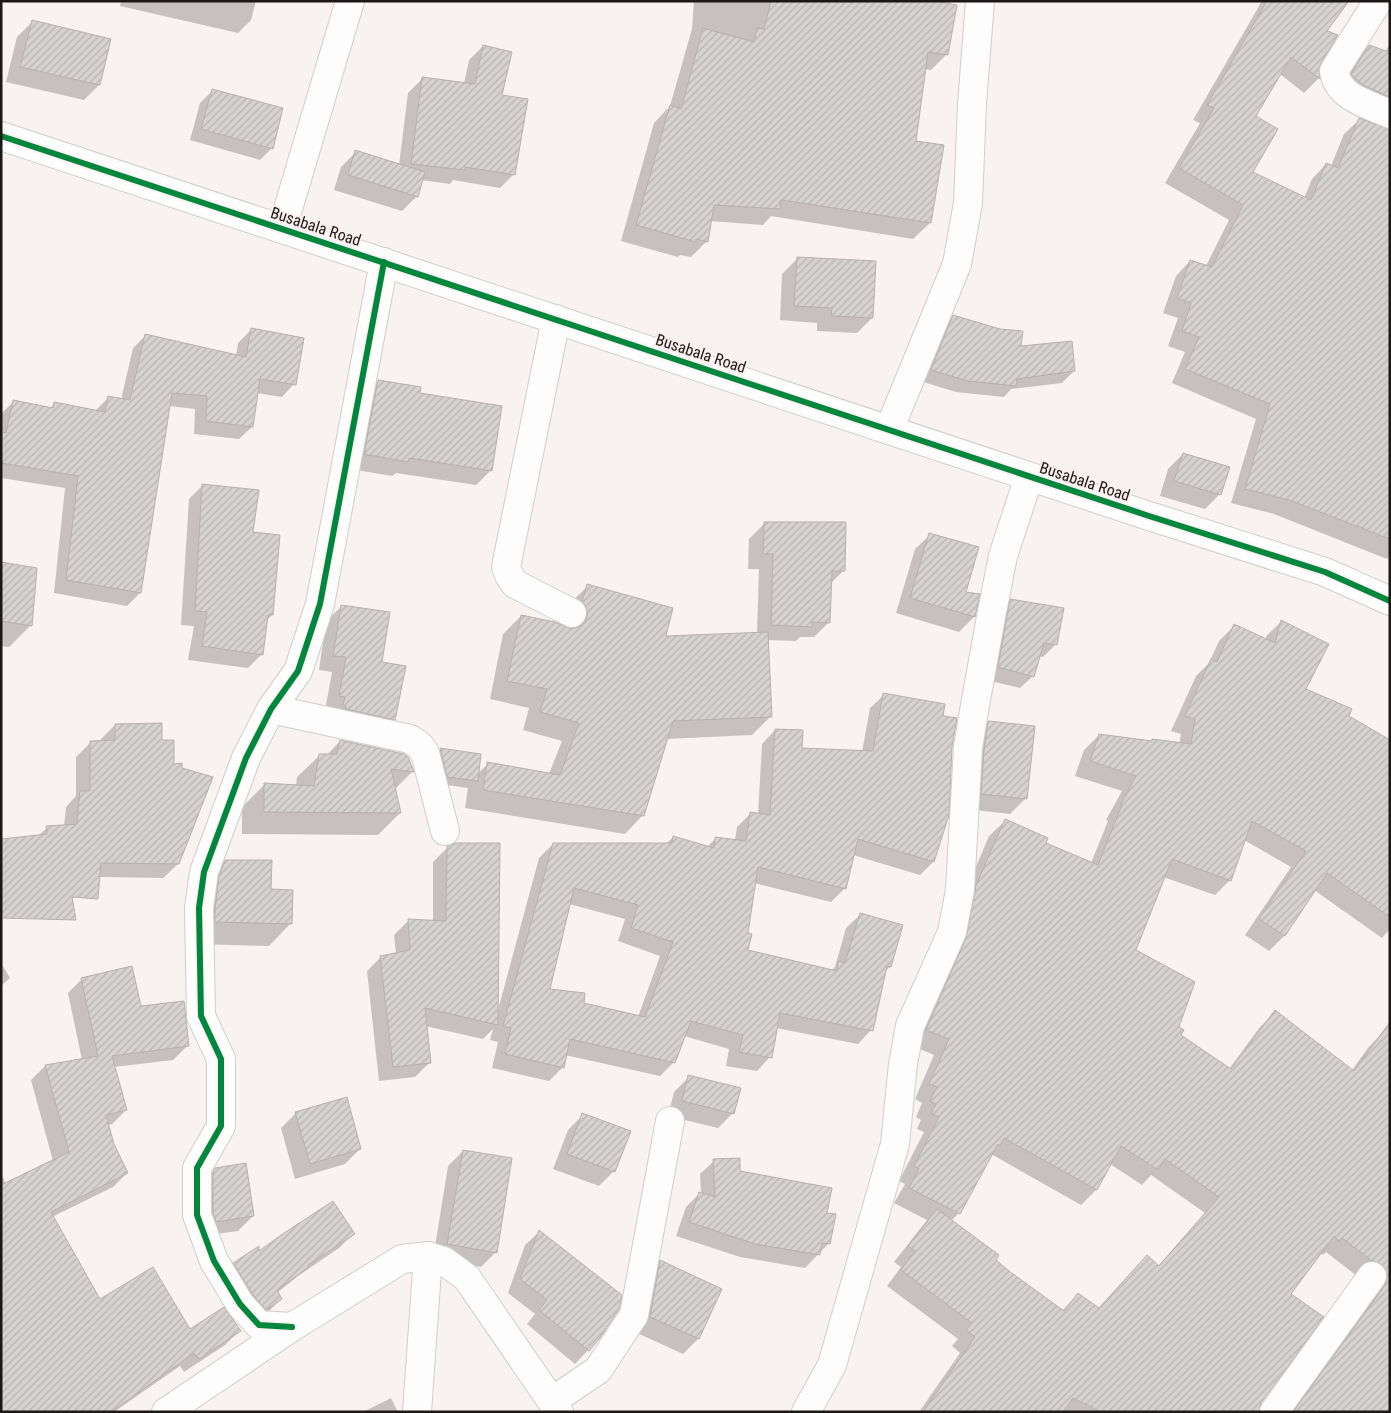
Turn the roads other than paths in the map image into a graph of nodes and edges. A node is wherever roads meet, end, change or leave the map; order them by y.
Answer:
1 (350, 1) edge
2 (980, 1) edge
3 (1378, 1) edge
4 (1390, 114) edge
5 (1, 136) edge
6 (282, 229) junction
7 (384, 262) junction
8 (556, 319) junction
9 (889, 430) junction
10 (1029, 476) junction
11 (1390, 601) edge
12 (572, 613) dead end
13 (271, 709) junction
14 (446, 831) dead end
15 (670, 1121) dead end
16 (428, 1256) junction
17 (1372, 1276) dead end
18 (292, 1327) junction
19 (556, 1406) edge
20 (166, 1412) edge
21 (417, 1412) edge
22 (806, 1412) edge
23 (1274, 1412) edge

1 - 6 street
2 - 9 street
3 - 4 street
5 - 6 street, Busabala Road
6 - 7 street, Busabala Road
7 - 8 street, Busabala Road
7 - 13 street
8 - 9 street, Busabala Road
8 - 12 street
9 - 10 street, Busabala Road
10 - 11 street, Busabala Road
10 - 22 street
13 - 14 street
13 - 18 street
15 - 19 street
16 - 18 street
16 - 19 street
16 - 21 street
17 - 23 street
18 - 20 street

